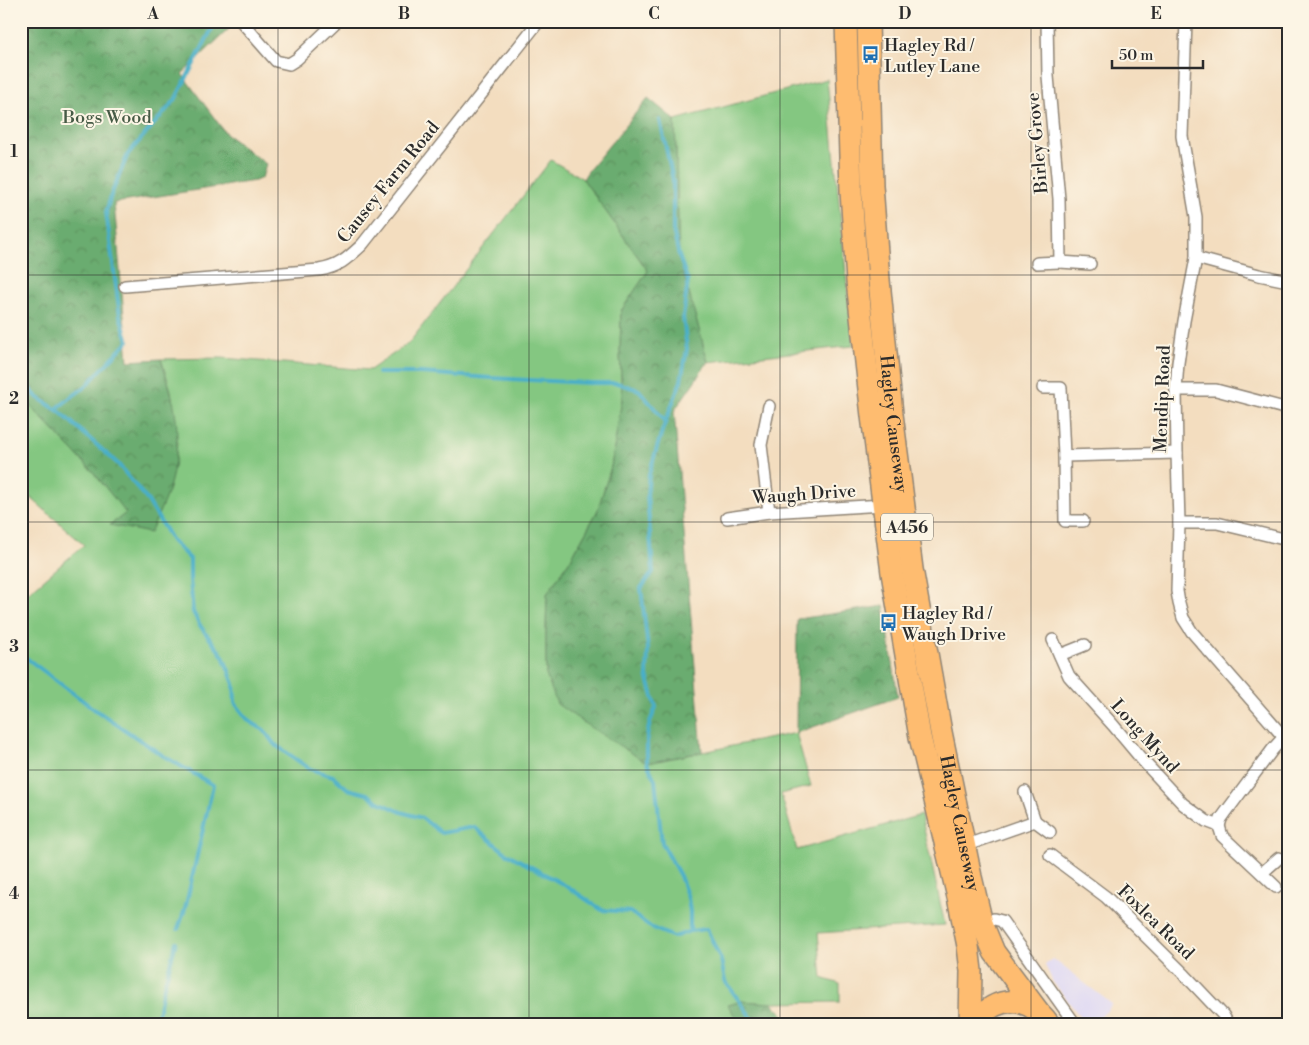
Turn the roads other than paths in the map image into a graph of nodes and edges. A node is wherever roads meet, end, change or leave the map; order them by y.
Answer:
1 (241, 21) edge
2 (337, 21) edge
3 (539, 21) edge
4 (846, 21) edge
5 (868, 21) edge
6 (1047, 21) edge
7 (1186, 21) edge
8 (1196, 258) junction
9 (1060, 262) junction
10 (1036, 263) dead end
11 (1090, 264) dead end
12 (1288, 281) edge
13 (125, 286) dead end
14 (1043, 388) dead end
15 (1176, 390) junction
16 (769, 406) dead end
17 (1288, 408) edge
18 (1177, 453) junction
19 (1064, 456) junction
20 (883, 506) junction
21 (769, 512) junction
22 (728, 518) dead end
23 (1083, 521) dead end
24 (1179, 523) junction
25 (1288, 540) edge
26 (1053, 640) dead end
27 (1085, 645) dead end
28 (1060, 655) junction
29 (1286, 740) edge
30 (1024, 792) dead end
31 (1035, 821) junction
32 (1219, 826) junction
33 (1050, 832) dead end
34 (964, 846) junction
35 (1050, 855) dead end
36 (1279, 858) dead end
37 (1262, 873) junction
38 (1276, 887) dead end
39 (982, 923) junction
40 (1044, 1017) edge
41 (970, 1024) edge
42 (974, 1024) edge
43 (1075, 1024) edge
44 (1228, 1024) edge

1 - 2 street
3 - 13 street, Causey Farm Road
4 - 20 highway, Hagley Causeway / A456
5 - 34 highway, Hagley Causeway / A456
6 - 9 street, Birley Grove
7 - 8 street, Mendip Road
8 - 12 street
8 - 15 street, Mendip Road
9 - 10 street
9 - 11 street
14 - 19 street
15 - 17 street
15 - 18 street, Mendip Road
16 - 21 street
18 - 19 street
18 - 24 street, Mendip Road
19 - 23 street
20 - 21 street, Waugh Drive
20 - 41 highway, Hagley Causeway / A456
21 - 22 street, Waugh Drive
24 - 25 street
24 - 29 street, Mendip Road
26 - 28 street, Long Mynd
27 - 28 street
28 - 32 street, Long Mynd
29 - 32 street
30 - 31 street
31 - 33 street
31 - 34 street
32 - 37 street, Long Mynd
34 - 39 highway, Hagley Causeway / A456
35 - 44 street, Foxlea Road
36 - 37 street
37 - 38 street, Long Mynd
39 - 40 highway, Hagley Causeway / A456
39 - 43 street
40 - 42 highway, A456

